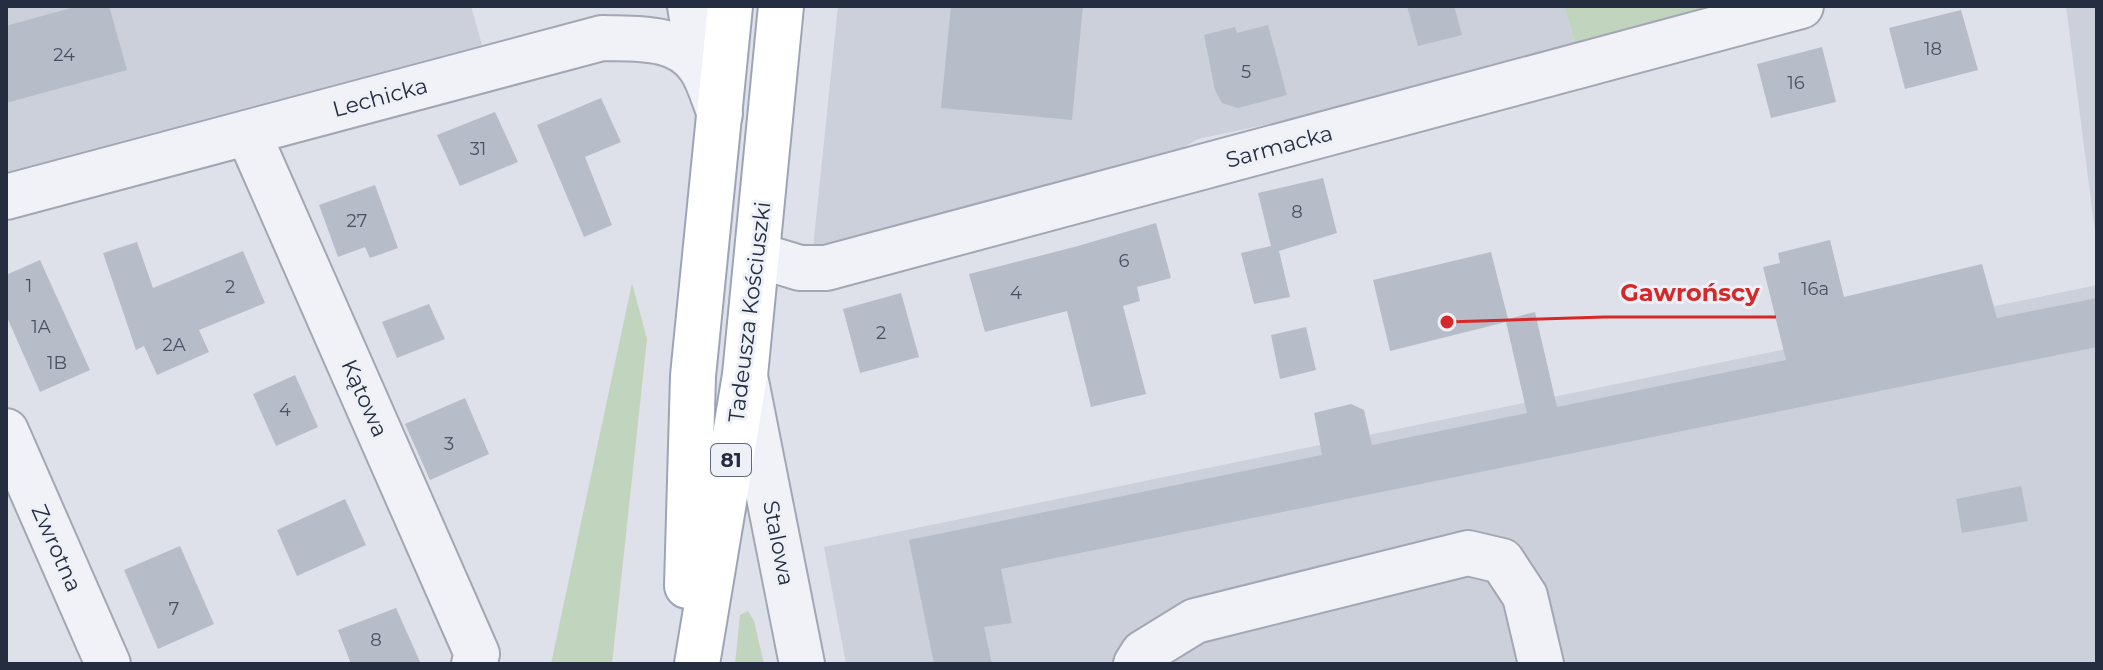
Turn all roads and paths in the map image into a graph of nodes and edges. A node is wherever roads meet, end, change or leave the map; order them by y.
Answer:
1 (654, 6) edge
2 (690, 6) edge
3 (730, 6) edge
4 (781, 6) edge
5 (1801, 6) edge
6 (602, 38) junction
7 (700, 67) junction
8 (720, 114) junction
9 (248, 133) junction
10 (6, 197) edge
11 (757, 255) junction
12 (745, 375) junction
13 (6, 431) edge
14 (108, 664) edge
15 (474, 664) edge
16 (685, 664) edge
17 (697, 664) edge
18 (802, 664) edge
19 (1136, 664) edge
20 (1541, 664) edge

1 - 6 street
2 - 7 street
3 - 8 main road, Tadeusza Kościuszki / 81
4 - 11 main road, Tadeusza Kościuszki / 81
5 - 11 street, Sarmacka
6 - 7 street, Lechicka
6 - 9 street, Lechicka
7 - 8 street
8 - 16 main road, Tadeusza Kościuszki / 81
9 - 10 street, Lechicka
9 - 15 street, Kątowa
11 - 12 main road, Tadeusza Kościuszki / 81
12 - 17 main road, Tadeusza Kościuszki / 81
12 - 18 street, Stalowa
13 - 14 street, Zwrotna
19 - 20 street

